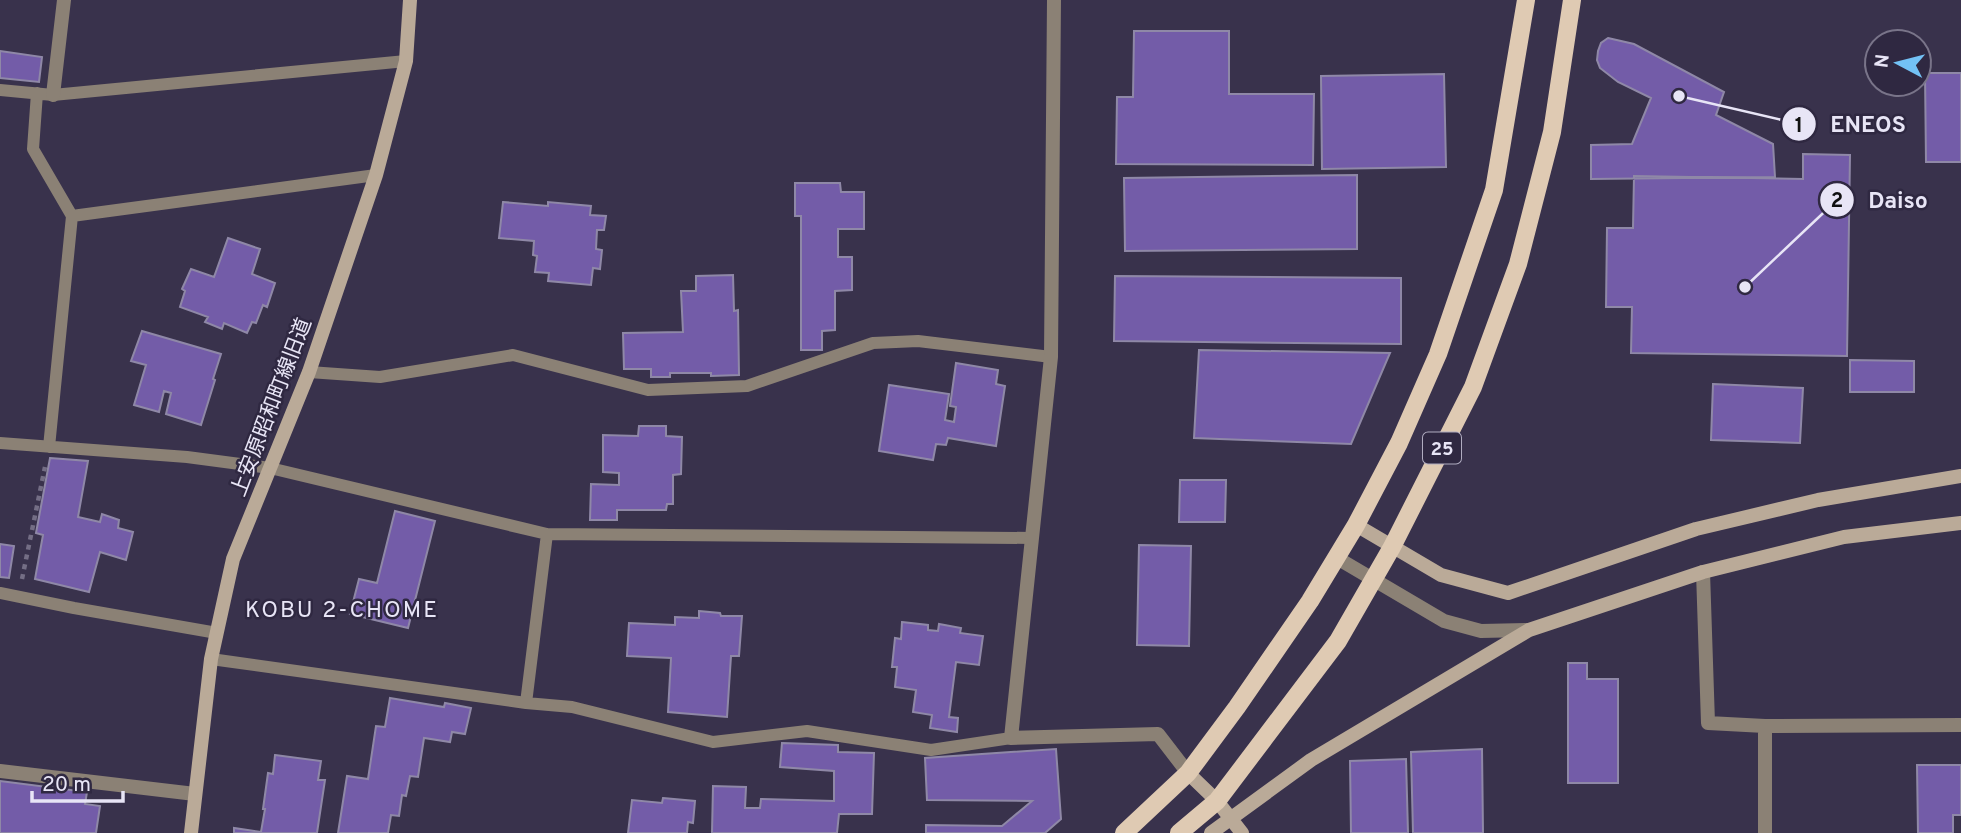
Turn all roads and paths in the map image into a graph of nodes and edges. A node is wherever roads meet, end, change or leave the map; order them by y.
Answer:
1 (64, 0) edge
2 (410, 0) edge
3 (1054, 0) edge
4 (1526, 0) edge
5 (1572, 0) edge
6 (406, 61) junction
7 (0, 90) edge
8 (37, 93) junction
9 (53, 95) junction
10 (376, 175) junction
11 (72, 216) junction
12 (1051, 357) junction
13 (309, 372) junction
14 (0, 443) edge
15 (49, 447) junction
16 (270, 468) junction
17 (1961, 476) edge
18 (1961, 523) edge
19 (1356, 525) junction
20 (547, 534) junction
21 (1032, 538) junction
22 (1392, 547) junction
23 (1337, 558) junction
24 (1703, 572) junction
25 (1373, 579) junction
26 (0, 593) edge
27 (18, 597) junction
28 (1529, 630) junction
29 (217, 633) junction
30 (211, 659) junction
31 (526, 703) junction
32 (1961, 725) edge
33 (1765, 726) junction
34 (1011, 738) junction
35 (0, 771) edge
36 (1188, 773) junction
37 (195, 794) junction
38 (1217, 801) junction
39 (1232, 819) junction
40 (191, 833) edge
41 (1124, 833) edge
42 (1179, 833) edge
43 (1211, 833) edge
44 (1242, 833) edge
45 (1765, 833) edge

1 - 9 street
2 - 6 street, 上安原昭和町線旧道
3 - 12 street
4 - 19 main road, 25
5 - 22 main road, 25
6 - 9 lane
6 - 10 street, 上安原昭和町線旧道
7 - 8 lane
8 - 9 lane
8 - 11 lane
10 - 11 lane
10 - 13 street, 上安原昭和町線旧道
11 - 15 lane
12 - 13 lane
12 - 21 street
13 - 16 street, 上安原昭和町線旧道
14 - 15 lane
15 - 16 lane
15 - 27 path
16 - 20 lane
16 - 29 street, 上安原昭和町線旧道
17 - 22 street
18 - 24 street
19 - 22 street
19 - 23 main road, 25
20 - 21 lane
20 - 31 lane
21 - 34 street
22 - 25 main road, 25
23 - 25 street
23 - 36 main road, 25
24 - 28 street
24 - 33 street
25 - 28 street
25 - 38 main road, 25
26 - 27 lane
27 - 29 lane
28 - 39 street
29 - 30 street, 上安原昭和町線旧道
30 - 31 lane
30 - 37 street, 上安原昭和町線旧道
31 - 34 lane
32 - 33 street
33 - 45 street
34 - 36 street
35 - 37 street
36 - 38 street
36 - 41 main road, 25
37 - 40 street, 上安原昭和町線旧道
38 - 39 street
38 - 42 main road, 25
39 - 43 street
39 - 44 street

